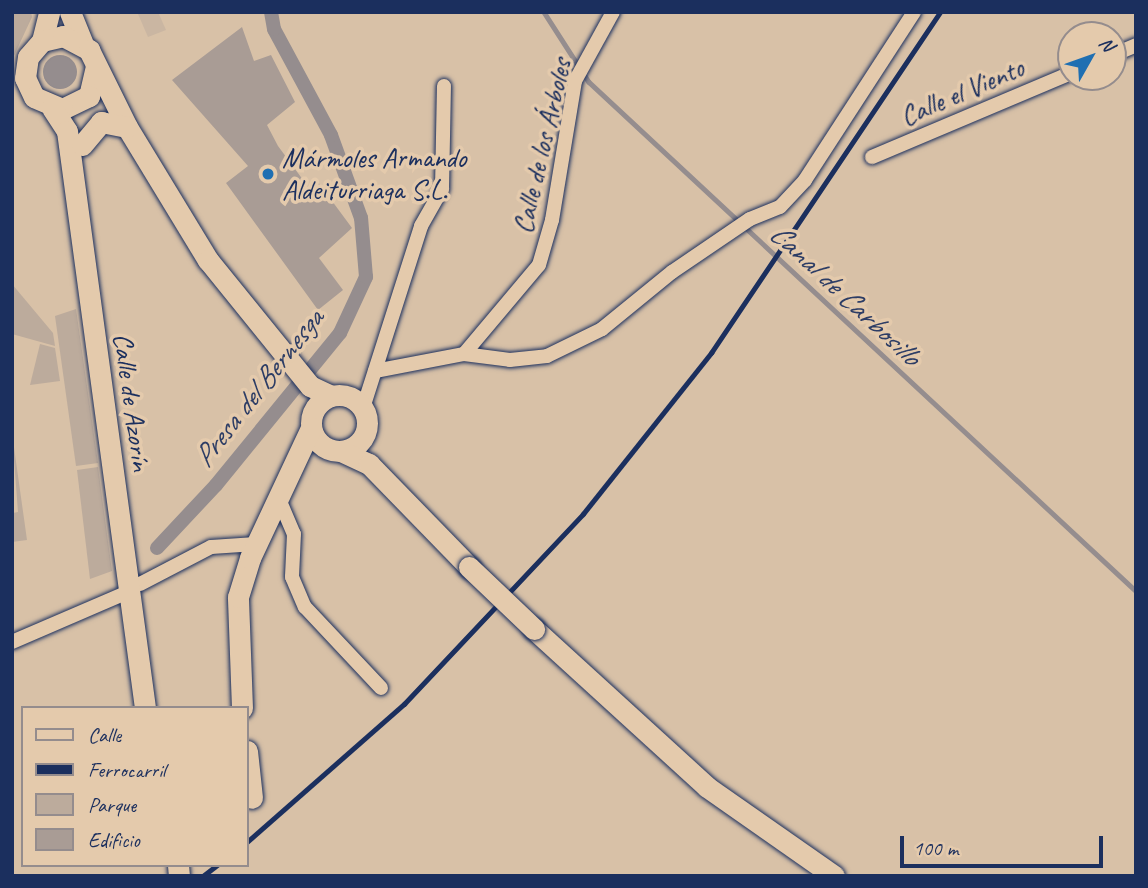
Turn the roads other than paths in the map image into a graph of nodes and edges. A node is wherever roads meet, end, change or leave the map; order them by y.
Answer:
1 (49, 12) edge
2 (70, 12) edge
3 (613, 12) edge
4 (914, 12) edge
5 (42, 41) junction
6 (83, 44) junction
7 (96, 66) junction
8 (1057, 79) edge
9 (19, 80) edge
10 (444, 86) dead end
11 (81, 103) junction
12 (52, 107) junction
13 (127, 127) junction
14 (82, 145) junction
15 (872, 157) dead end
16 (464, 354) junction
17 (375, 371) junction
18 (304, 379) junction
19 (351, 398) junction
20 (313, 419) junction
21 (366, 432) junction
22 (337, 451) junction
23 (300, 460) junction
24 (369, 464) junction
25 (279, 499) junction
26 (256, 544) junction
27 (134, 588) junction
28 (12, 642) edge
29 (381, 688) dead end
30 (145, 706) edge
31 (156, 706) edge
32 (242, 706) edge
33 (248, 760) edge
34 (252, 798) dead end
35 (834, 876) edge

1 - 5 main road
2 - 6 main road
3 - 16 street, Calle de los Árboles
4 - 16 street
5 - 6 main road
5 - 9 main road
6 - 7 main road
7 - 11 main road
7 - 13 main road
8 - 15 street, Calle el Viento
9 - 12 main road
10 - 17 street
11 - 12 main road
11 - 13 main road
11 - 14 main road, Calle de Azorín
12 - 27 main road, Calle de Azorín
13 - 14 main road
13 - 18 main road
14 - 27 main road, Calle de Azorín
16 - 17 street
17 - 19 street
18 - 19 main road
18 - 20 main road
19 - 20 main road
19 - 21 main road
20 - 22 main road
20 - 23 main road
21 - 22 main road
21 - 24 main road
22 - 23 main road
22 - 24 main road
23 - 25 main road
24 - 35 main road, bridge
25 - 26 main road
25 - 29 street
26 - 27 street
26 - 32 main road
27 - 28 street
27 - 30 main road, Calle de Azorín
27 - 31 main road, Calle de Azorín
33 - 34 main road

